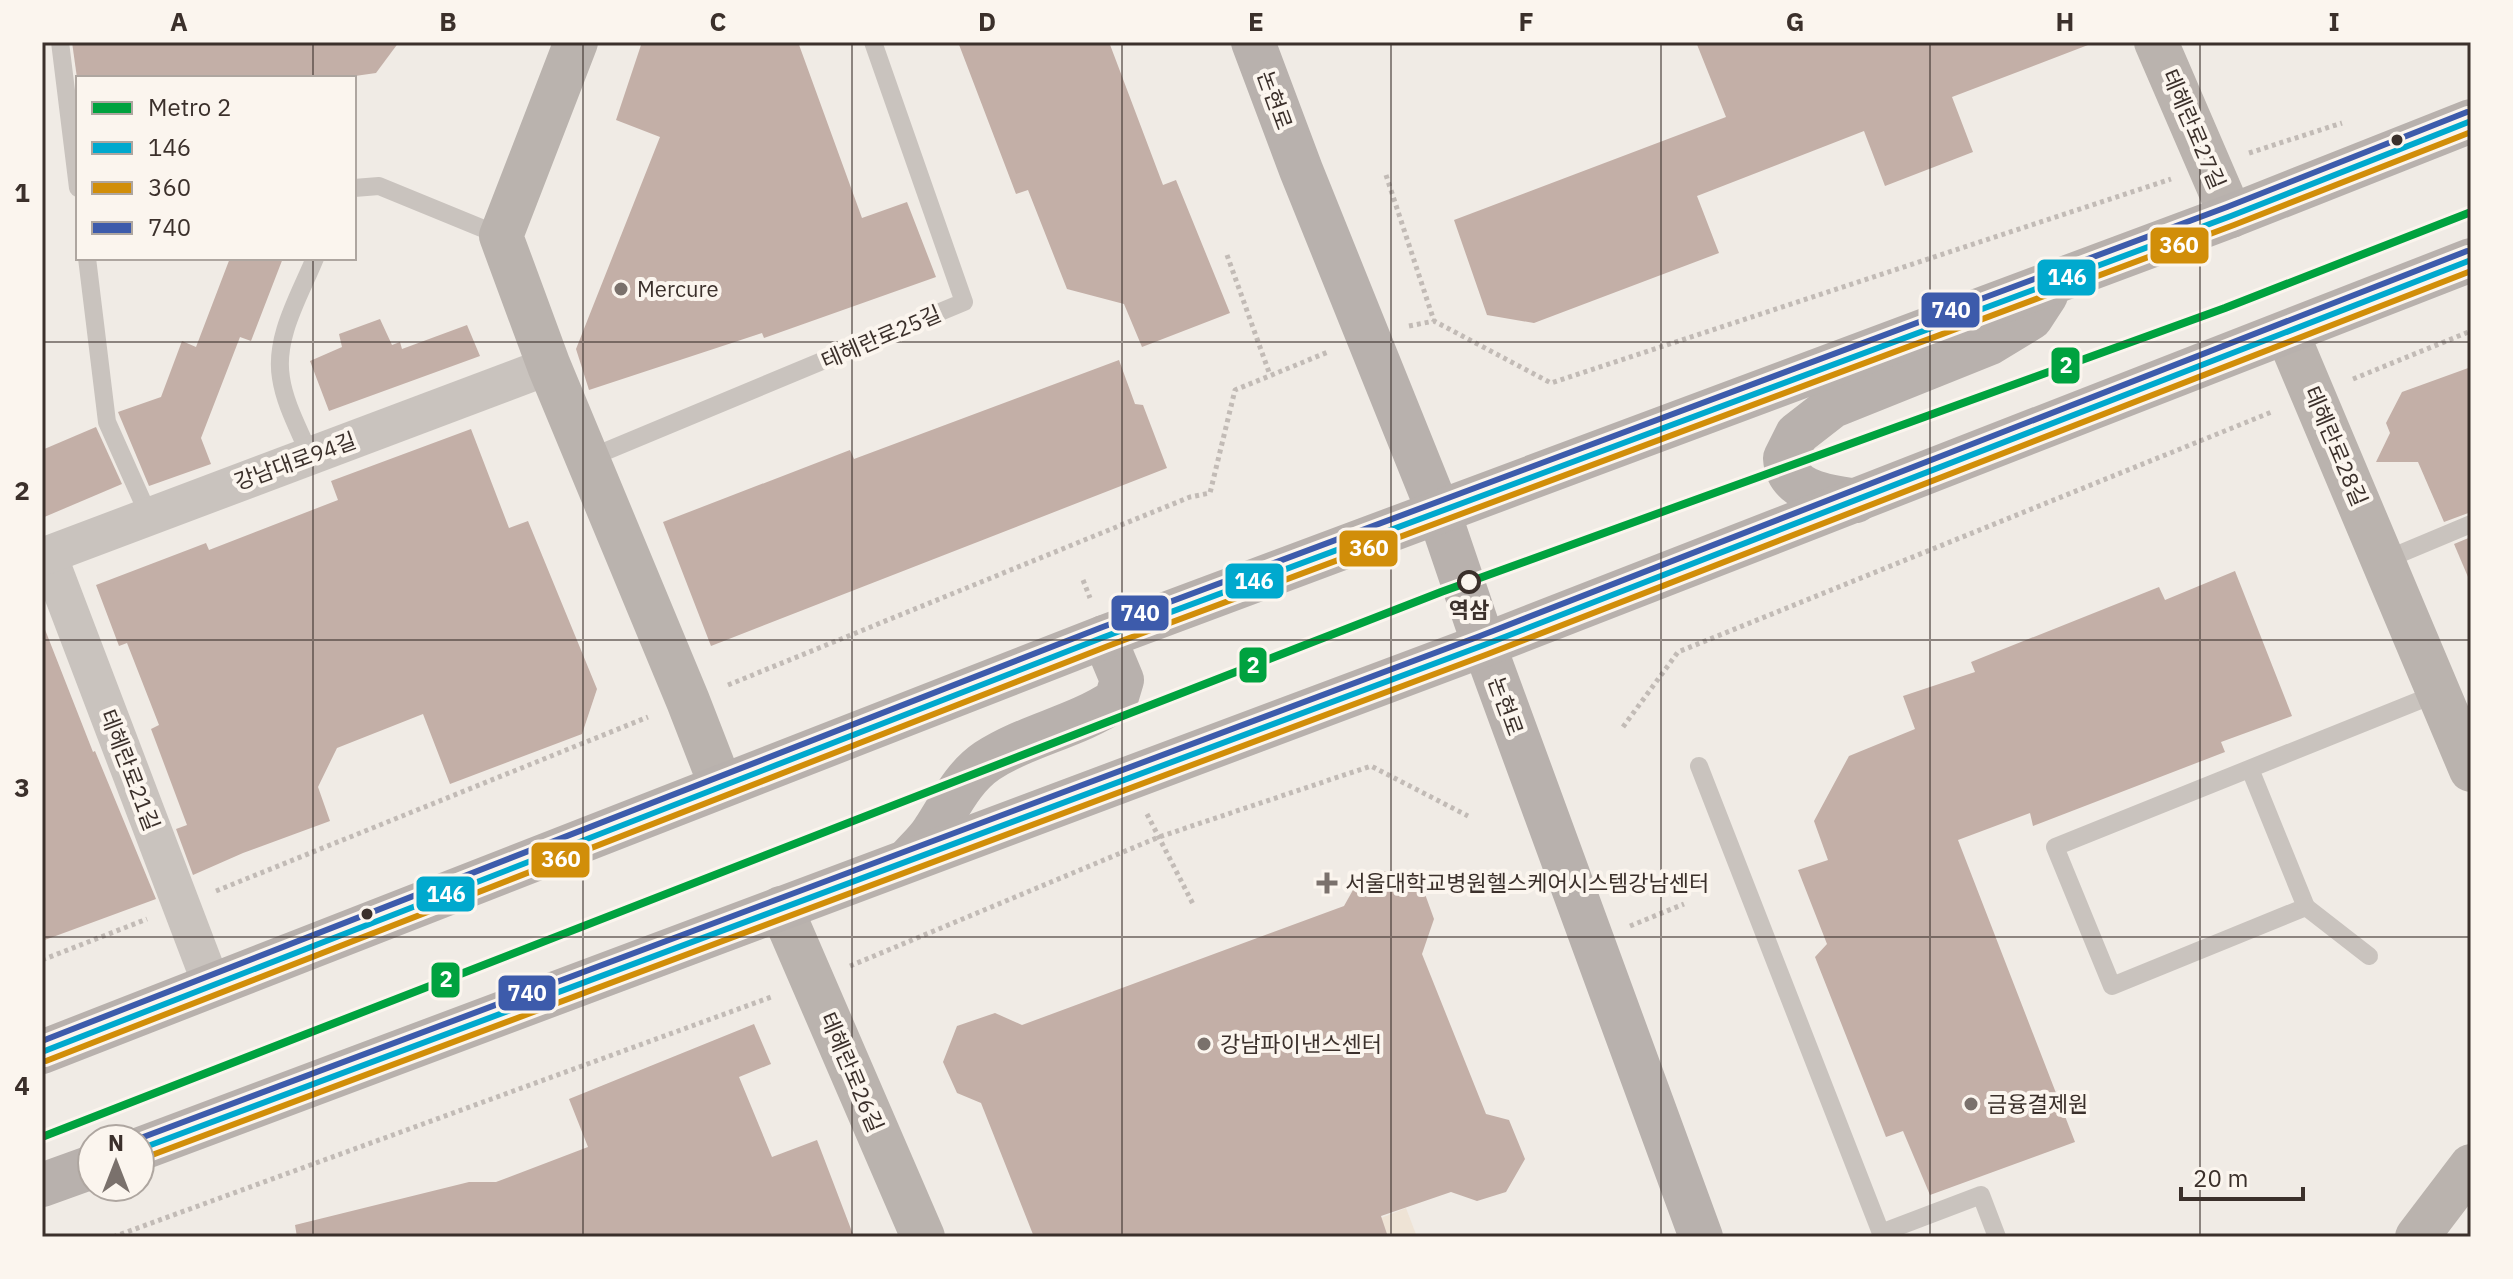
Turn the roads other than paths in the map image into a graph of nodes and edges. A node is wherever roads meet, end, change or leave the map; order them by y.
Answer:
1 (60, 42) edge
2 (576, 42) edge
3 (873, 42) edge
4 (1253, 42) edge
5 (2156, 42) edge
6 (2471, 121) edge
7 (76, 172) edge
8 (356, 188) edge
9 (2231, 216) junction
10 (501, 236) junction
11 (87, 260) edge
12 (314, 260) edge
13 (2471, 260) edge
14 (2054, 283) junction
15 (2287, 333) junction
16 (549, 366) junction
17 (310, 456) junction
18 (587, 459) junction
19 (1856, 501) junction
20 (1439, 513) junction
21 (149, 516) junction
22 (2471, 524) edge
23 (45, 556) edge
24 (2385, 560) junction
25 (1104, 637) junction
26 (1484, 645) junction
27 (2438, 693) junction
28 (1699, 766) dead end
29 (2250, 769) junction
30 (2471, 770) edge
31 (721, 786) junction
32 (910, 858) junction
33 (2306, 907) junction
34 (781, 908) junction
35 (2369, 956) dead end
36 (212, 986) junction
37 (42, 1052) edge
38 (156, 1143) edge
39 (2471, 1166) edge
40 (76, 1173) edge
41 (42, 1185) edge
42 (1882, 1235) edge
43 (923, 1237) edge
44 (1701, 1237) edge
45 (1997, 1237) edge
46 (2417, 1237) edge

1 - 7 lane
2 - 10 street
3 - 18 lane, 테헤란로25길
4 - 20 main road, 논현로
5 - 9 street, 테헤란로27길
6 - 9 main road
8 - 10 lane
9 - 14 main road
10 - 16 street
11 - 21 lane
12 - 17 lane
13 - 15 main road
14 - 19 main road
14 - 20 main road
15 - 19 main road
15 - 24 street, 테헤란로28길
16 - 17 street, 강남대로94길
16 - 18 street
17 - 21 street, 강남대로94길
18 - 31 street
19 - 26 main road
20 - 25 main road
20 - 26 main road, 논현로
21 - 23 street, 강남대로94길
22 - 24 lane
23 - 36 street, 테헤란로21길
24 - 27 street, 테헤란로28길
25 - 31 main road
25 - 32 main road
26 - 32 main road
26 - 44 main road, 논현로
27 - 29 lane
27 - 30 street, 테헤란로28길
28 - 42 lane
29 - 33 lane
29 - 33 lane
31 - 36 main road
32 - 34 main road
33 - 35 lane
34 - 38 main road
34 - 43 street, 테헤란로26길
36 - 37 main road
39 - 46 street
40 - 41 main road
42 - 45 lane

